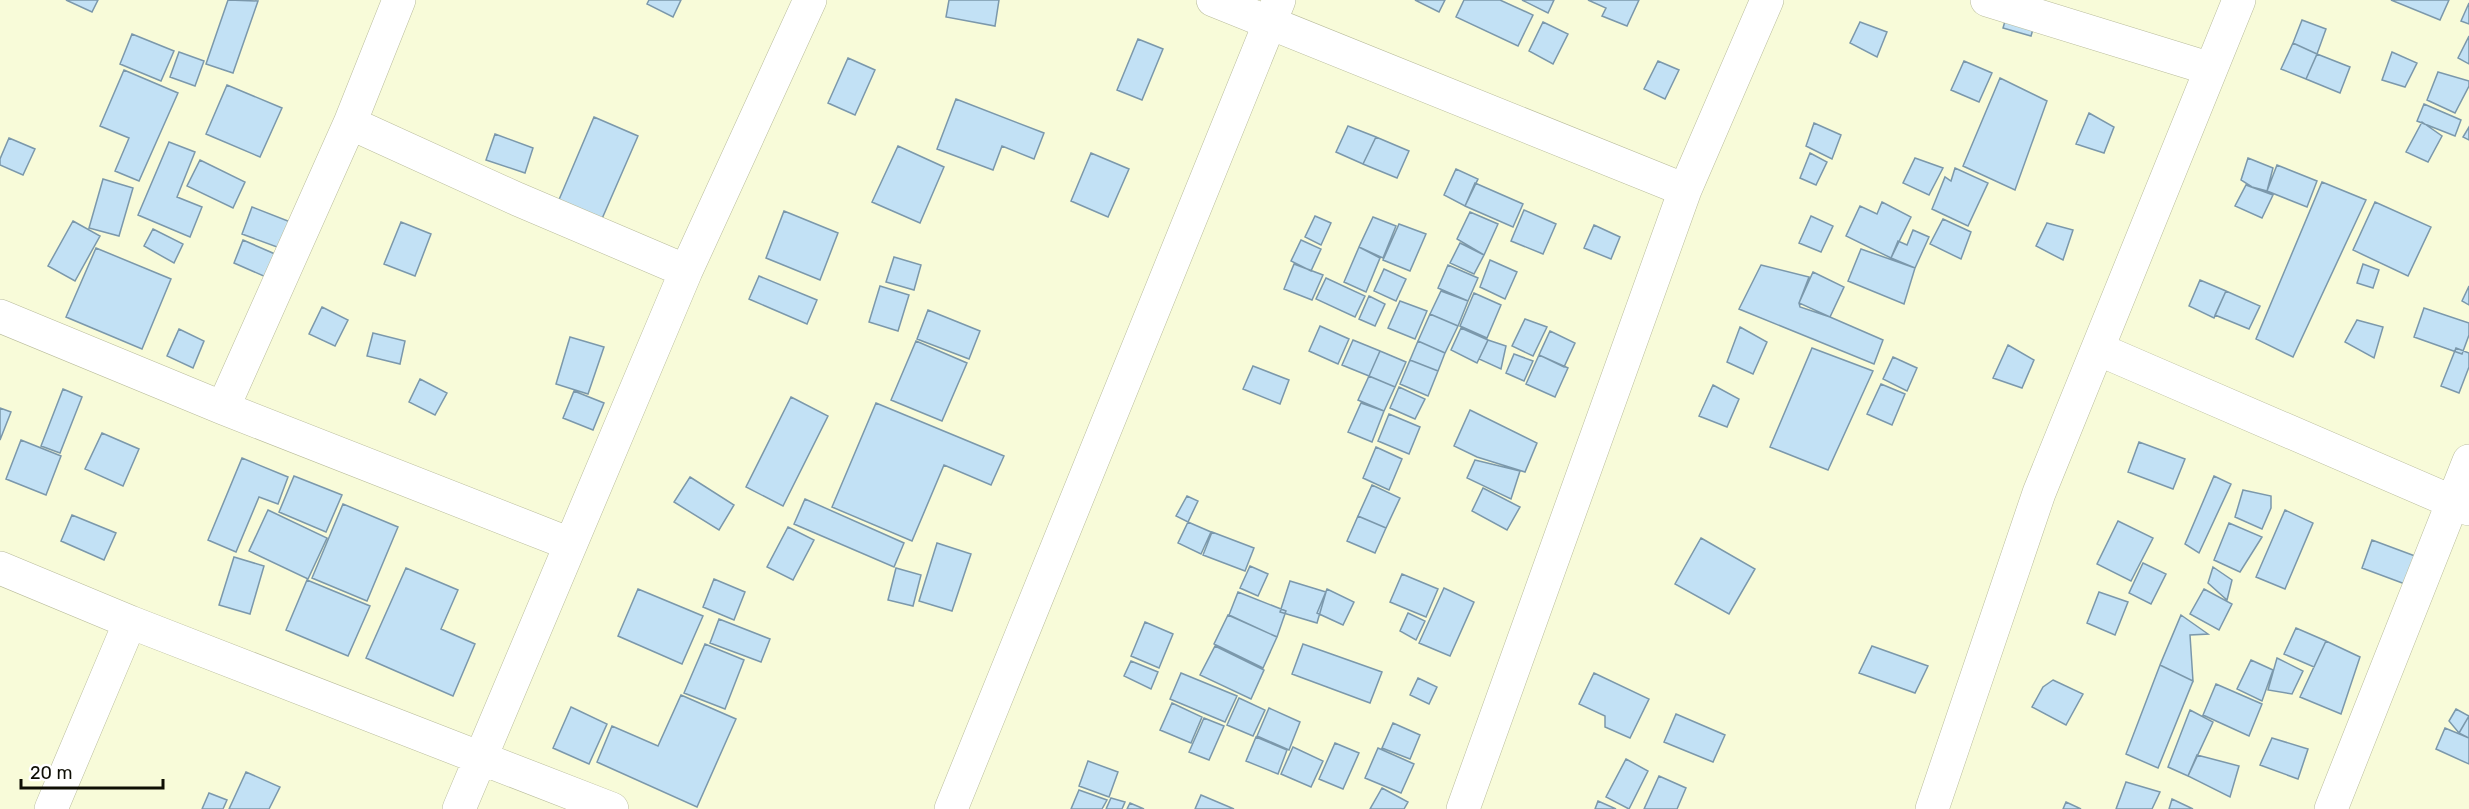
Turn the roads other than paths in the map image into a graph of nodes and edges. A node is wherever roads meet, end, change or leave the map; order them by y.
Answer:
1 (399, 0) edge
2 (810, 0) edge
3 (1213, 0) edge
4 (1767, 0) edge
5 (1987, 0) edge
6 (2239, 0) edge
7 (1274, 11) edge
8 (2211, 69) junction
9 (350, 123) junction
10 (1685, 190) junction
11 (686, 271) junction
12 (0, 316) edge
13 (2098, 348) junction
14 (223, 408) junction
15 (2469, 461) edge
16 (2461, 505) edge
17 (570, 544) junction
18 (0, 568) edge
19 (130, 622) junction
20 (481, 757) junction
21 (51, 809) edge
22 (459, 809) edge
23 (612, 809) edge
24 (951, 809) edge
25 (1464, 809) edge
26 (1932, 809) edge
27 (2331, 809) edge

1 - 9 street
2 - 11 street
3 - 7 street
4 - 10 street
5 - 8 street
6 - 8 street
7 - 10 street
7 - 24 street
8 - 13 street
9 - 11 street
9 - 14 street
10 - 25 street
11 - 17 street
12 - 14 street
13 - 16 street
13 - 26 street
14 - 17 street
15 - 16 street
16 - 27 street
17 - 20 street
18 - 19 street
19 - 20 street
19 - 21 street
20 - 22 street
20 - 23 street

